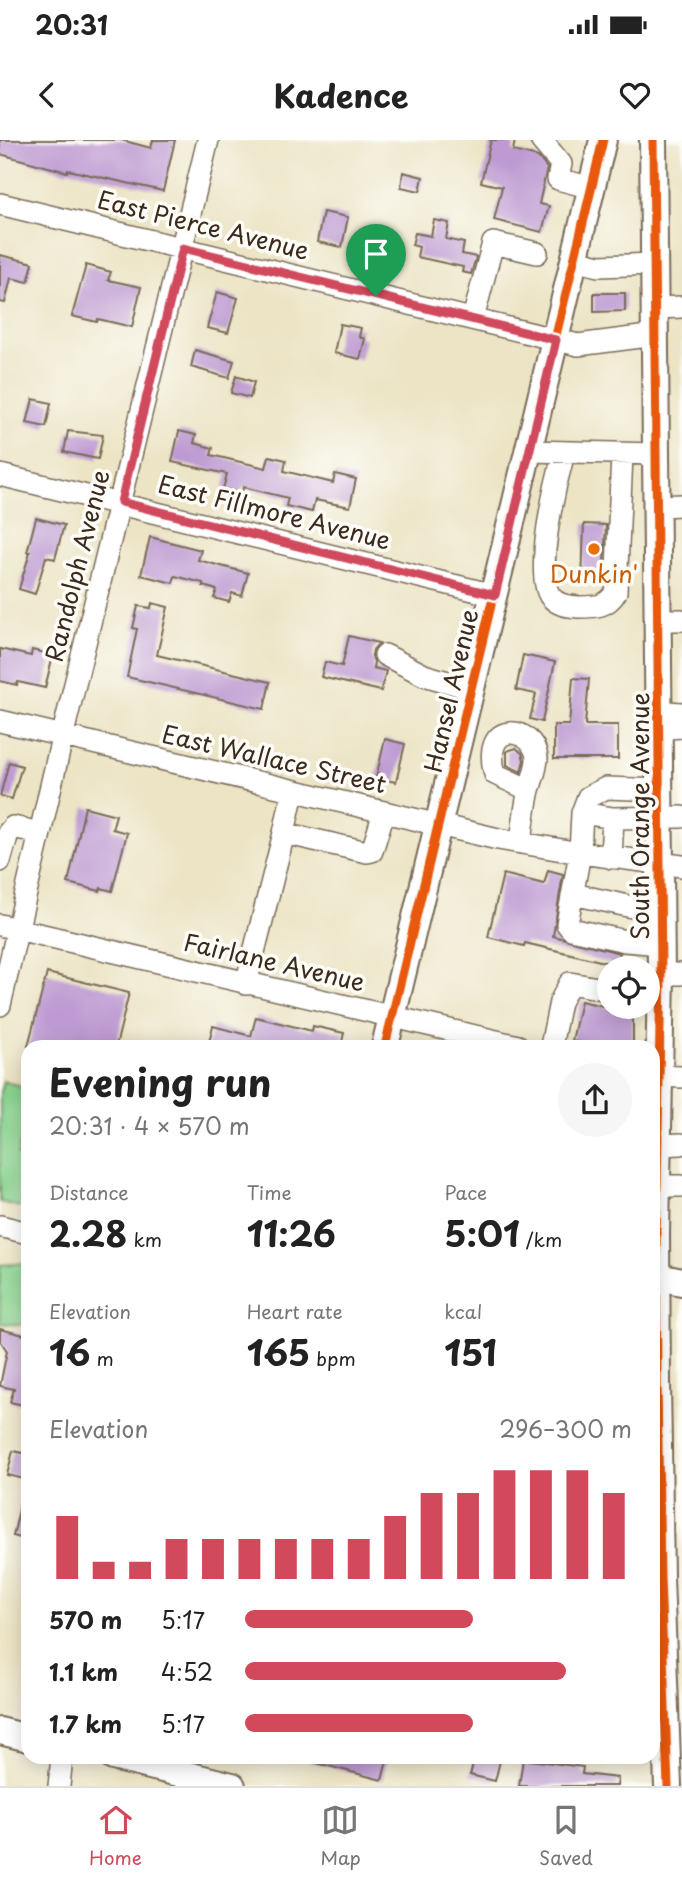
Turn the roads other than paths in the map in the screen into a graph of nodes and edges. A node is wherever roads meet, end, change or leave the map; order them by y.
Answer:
1 (208, 140) edge
2 (541, 140) edge
3 (603, 140) edge
4 (653, 140) edge
5 (592, 188) junction
6 (0, 204) edge
7 (183, 248) junction
8 (537, 253) dead end
9 (575, 260) junction
10 (655, 264) junction
11 (655, 307) junction
12 (682, 307) edge
13 (473, 319) junction
14 (656, 335) junction
15 (556, 340) junction
16 (529, 451) junction
17 (564, 453) junction
18 (622, 454) junction
19 (657, 454) junction
20 (0, 475) edge
21 (121, 502) junction
22 (669, 505) edge
23 (495, 595) junction
24 (670, 620) edge
25 (385, 655) dead end
26 (472, 690) junction
27 (0, 721) edge
28 (675, 721) edge
29 (63, 737) junction
30 (529, 790) dead end
31 (660, 790) junction
32 (293, 791) junction
33 (384, 813) junction
34 (582, 813) junction
35 (671, 817) edge
36 (613, 818) junction
37 (440, 826) junction
38 (40, 833) junction
39 (284, 833) junction
40 (521, 843) junction
41 (580, 853) junction
42 (611, 858) junction
43 (0, 861) edge
44 (671, 866) edge
45 (573, 894) junction
46 (661, 911) junction
47 (9, 927) edge
48 (661, 944) junction
49 (246, 984) junction
50 (663, 985) edge
51 (597, 988) edge
52 (0, 1005) edge
53 (393, 1019) junction
54 (387, 1040) edge
55 (490, 1040) edge
56 (552, 1040) edge
57 (665, 1076) edge
58 (670, 1144) edge
59 (662, 1194) edge
60 (660, 1215) edge
61 (0, 1226) edge
62 (21, 1231) edge
63 (660, 1278) edge
64 (682, 1282) edge
65 (660, 1672) edge
66 (0, 1731) edge
67 (21, 1736) edge
68 (61, 1764) edge
69 (149, 1764) edge
70 (221, 1778) edge
71 (59, 1786) edge
72 (668, 1786) edge

1 - 7 street, Randolph Avenue
2 - 5 street
3 - 5 main road, Hansel Avenue
4 - 10 main road, South Orange Avenue
5 - 9 main road, Hansel Avenue
6 - 7 street, East Pierce Avenue
7 - 13 street, East Pierce Avenue
7 - 21 street, Randolph Avenue
8 - 13 street
9 - 10 street
9 - 15 main road, Hansel Avenue
10 - 11 main road, South Orange Avenue
11 - 12 street
11 - 14 main road, South Orange Avenue
13 - 15 street, East Pierce Avenue
14 - 15 street, East Pierce Avenue
14 - 19 main road, South Orange Avenue
15 - 16 main road, Hansel Avenue
16 - 17 street
16 - 23 main road, Hansel Avenue
17 - 18 street
17 - 18 street
18 - 19 street
19 - 22 main road, South Orange Avenue
20 - 21 street, East Fillmore Avenue
21 - 23 street, East Fillmore Avenue
21 - 29 street, Randolph Avenue
22 - 24 main road, South Orange Avenue
23 - 26 main road, Hansel Avenue
24 - 28 main road, South Orange Avenue
25 - 26 street
26 - 37 main road, Hansel Avenue
27 - 29 street, East Wallace Street
28 - 31 main road, South Orange Avenue
29 - 32 street, East Wallace Street
29 - 38 street, Randolph Avenue
30 - 40 street
31 - 34 street
31 - 35 main road, South Orange Avenue
32 - 33 street, East Wallace Street
32 - 39 street
33 - 37 street, East Wallace Street
33 - 39 street
34 - 36 street
34 - 41 street
35 - 36 street
35 - 44 main road, South Orange Avenue
36 - 42 street
37 - 40 street, East Wallace Street
37 - 53 main road, Hansel Avenue
38 - 43 street
38 - 47 street, Randolph Avenue
39 - 49 street
40 - 41 street, East Wallace Street
41 - 42 street, East Wallace Street
41 - 45 street
42 - 44 street, East Wallace Street
44 - 46 main road, South Orange Avenue
45 - 46 street
45 - 48 street
46 - 48 main road, South Orange Avenue
47 - 49 street, Fairlane Avenue
47 - 52 street, Randolph Avenue
48 - 50 main road, South Orange Avenue
49 - 53 street, Fairlane Avenue
50 - 57 main road, South Orange Avenue
51 - 56 street
53 - 54 main road, Hansel Avenue
53 - 55 street, Fairlane Avenue
57 - 58 main road, South Orange Avenue
58 - 59 main road, South Orange Avenue
59 - 60 main road, South Orange Avenue
61 - 62 street
63 - 64 main road
65 - 72 main road, South Orange Avenue
66 - 67 main road
68 - 71 street
69 - 70 main road

